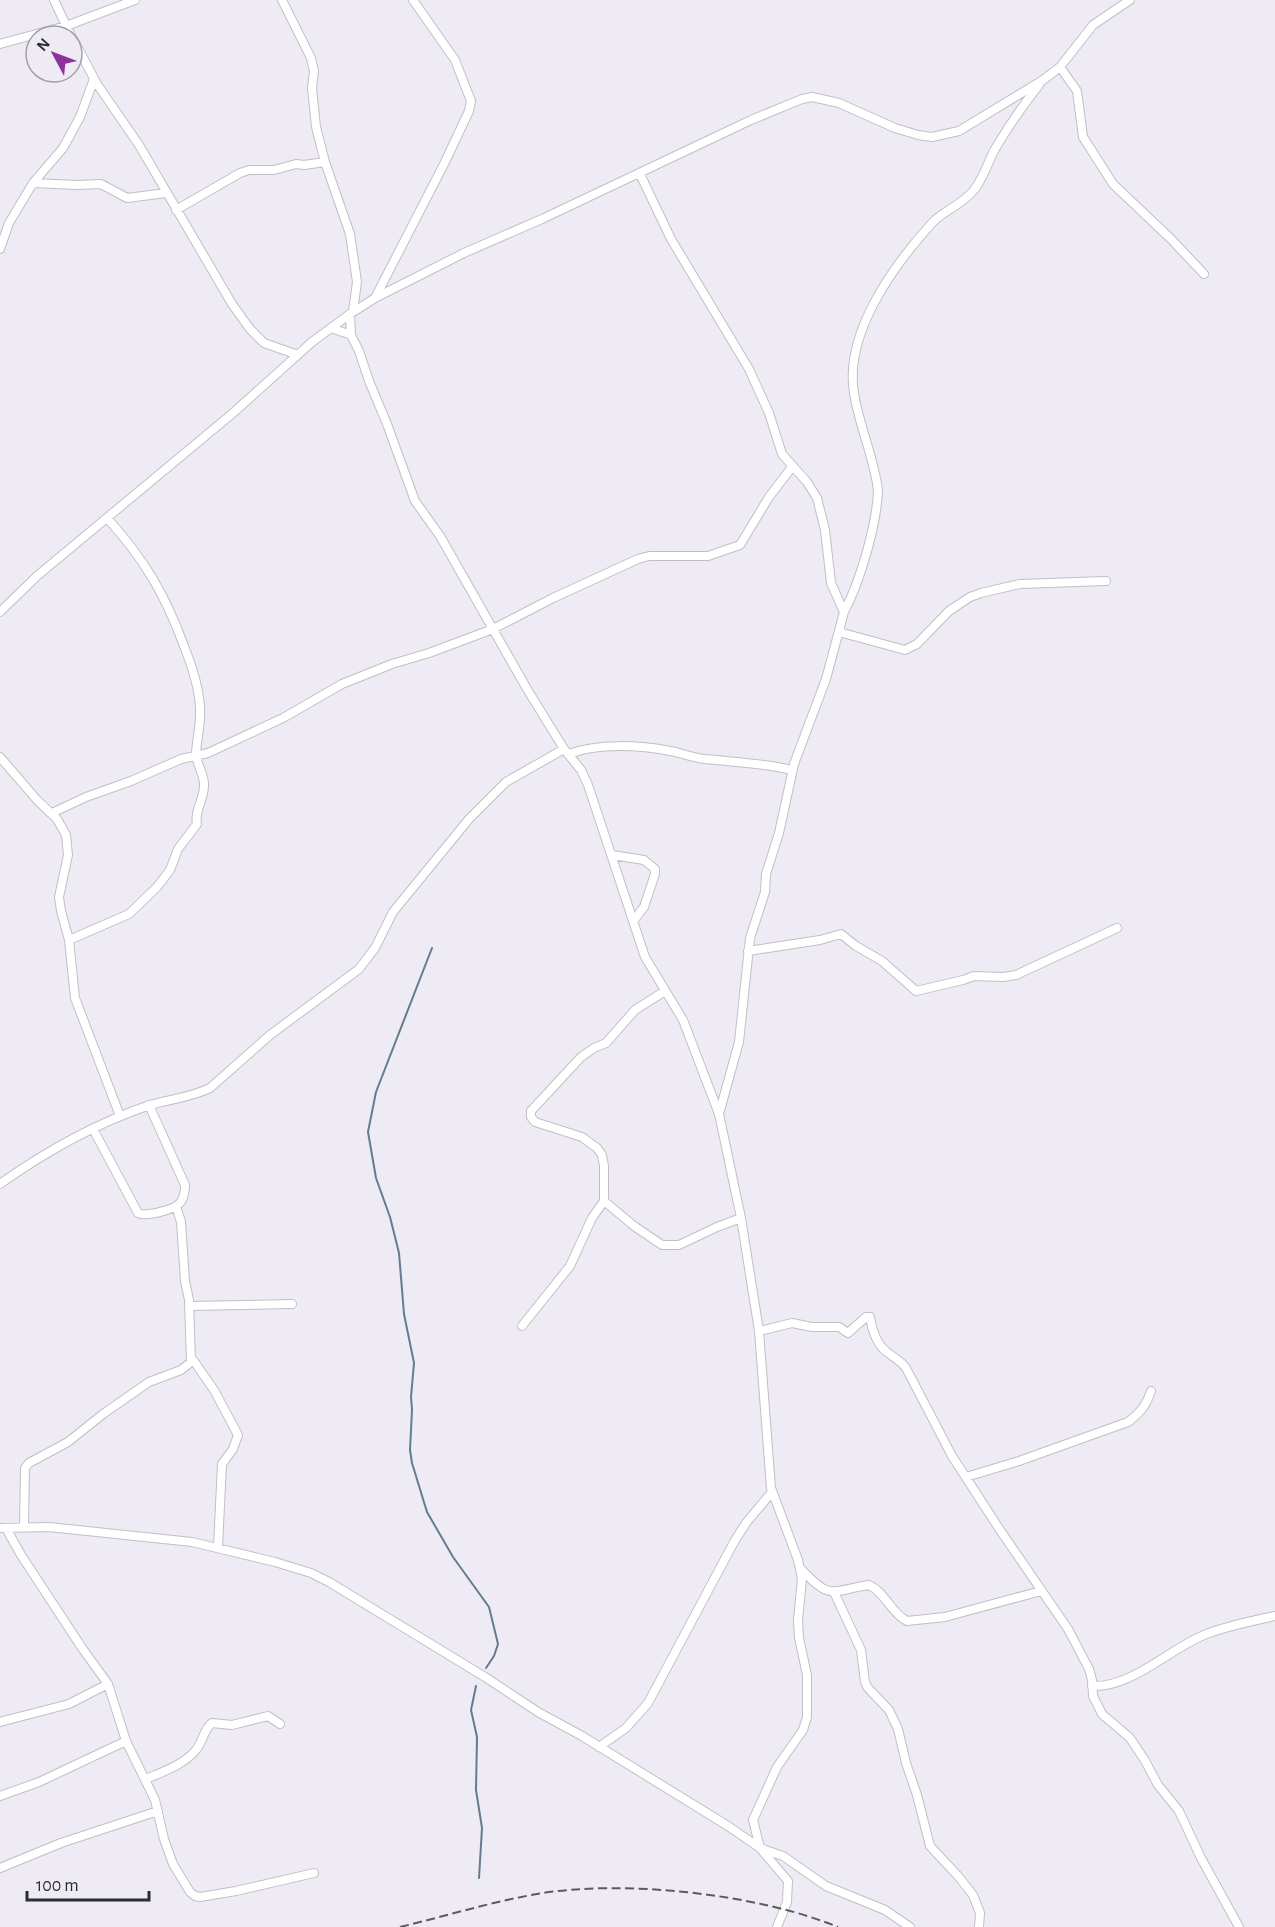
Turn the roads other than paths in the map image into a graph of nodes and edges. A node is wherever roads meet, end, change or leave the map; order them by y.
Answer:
1 (54, 0) edge
2 (135, 0) edge
3 (282, 0) edge
4 (413, 0) edge
5 (1130, 0) edge
6 (65, 24) edge
7 (71, 24) edge
8 (24, 37) edge
9 (0, 44) edge
10 (84, 60) edge
11 (1060, 67) junction
12 (94, 79) junction
13 (1043, 80) junction
14 (325, 162) junction
15 (640, 174) junction
16 (33, 183) junction
17 (166, 193) junction
18 (176, 210) junction
19 (0, 249) edge
20 (1204, 274) dead end
21 (375, 298) junction
22 (352, 312) junction
23 (331, 328) junction
24 (351, 335) junction
25 (298, 355) junction
26 (792, 467) junction
27 (107, 518) junction
28 (1106, 581) dead end
29 (0, 612) edge
30 (844, 612) junction
31 (493, 629) junction
32 (839, 632) junction
33 (566, 751) junction
34 (196, 755) junction
35 (0, 757) edge
36 (792, 770) junction
37 (52, 813) junction
38 (612, 855) junction
39 (634, 920) junction
40 (1117, 928) dead end
41 (69, 940) junction
42 (748, 951) junction
43 (665, 991) junction
44 (149, 1105) junction
45 (719, 1114) junction
46 (120, 1116) junction
47 (93, 1129) junction
48 (0, 1184) edge
49 (604, 1201) junction
50 (176, 1206) junction
51 (741, 1218) junction
52 (292, 1304) dead end
53 (189, 1306) junction
54 (522, 1326) dead end
55 (759, 1331) junction
56 (191, 1357) junction
57 (1151, 1391) dead end
58 (966, 1477) junction
59 (772, 1492) junction
60 (24, 1526) junction
61 (3, 1528) edge
62 (218, 1547) junction
63 (801, 1569) junction
64 (1041, 1591) junction
65 (834, 1592) junction
66 (1275, 1616) edge
67 (108, 1684) junction
68 (1092, 1686) junction
69 (0, 1722) edge
70 (280, 1724) dead end
71 (126, 1741) junction
72 (599, 1747) junction
73 (146, 1779) junction
74 (0, 1796) edge
75 (158, 1811) junction
76 (760, 1848) junction
77 (0, 1868) edge
78 (314, 1873) dead end
79 (777, 1927) edge
80 (910, 1927) edge
81 (979, 1927) edge
82 (1239, 1927) edge

1 - 6 street
2 - 7 street
3 - 14 street
4 - 21 street
5 - 11 street
8 - 9 street
10 - 12 street
11 - 13 street
11 - 20 street
12 - 16 street
12 - 17 street
13 - 15 street
13 - 30 street
14 - 18 street
14 - 22 street
15 - 21 street
15 - 26 street
16 - 17 street
16 - 19 street
17 - 18 street
18 - 25 street
21 - 22 street
22 - 23 street
22 - 24 street
23 - 24 street
23 - 25 street
24 - 31 street
25 - 27 street
26 - 30 street
26 - 31 street
27 - 29 street
27 - 34 street
28 - 32 street
30 - 32 street
31 - 33 street
31 - 34 street
32 - 36 street
33 - 36 street
33 - 38 street
33 - 44 street
34 - 37 street
34 - 41 street
35 - 37 street
36 - 42 street
37 - 41 street
38 - 39 street
38 - 39 street
39 - 43 street
40 - 42 street
41 - 46 street
42 - 45 street
43 - 45 street
43 - 49 street
44 - 46 street
44 - 50 street
45 - 51 street
46 - 47 street
47 - 48 street
47 - 50 street
49 - 51 street
49 - 54 street
50 - 53 street
51 - 55 street
52 - 53 street
53 - 56 street
55 - 58 street
55 - 59 street
56 - 60 street
56 - 62 street
57 - 58 street
58 - 64 street
59 - 63 street
59 - 72 street
60 - 61 street
60 - 62 street
61 - 67 street
62 - 72 street
63 - 65 street
63 - 76 street
64 - 65 street
64 - 68 street
65 - 81 street
66 - 68 street
67 - 69 street
67 - 71 street
68 - 82 street
70 - 73 street
71 - 73 street
71 - 74 street
72 - 76 street
73 - 75 street
75 - 77 street
75 - 78 street
76 - 79 street
76 - 80 street

